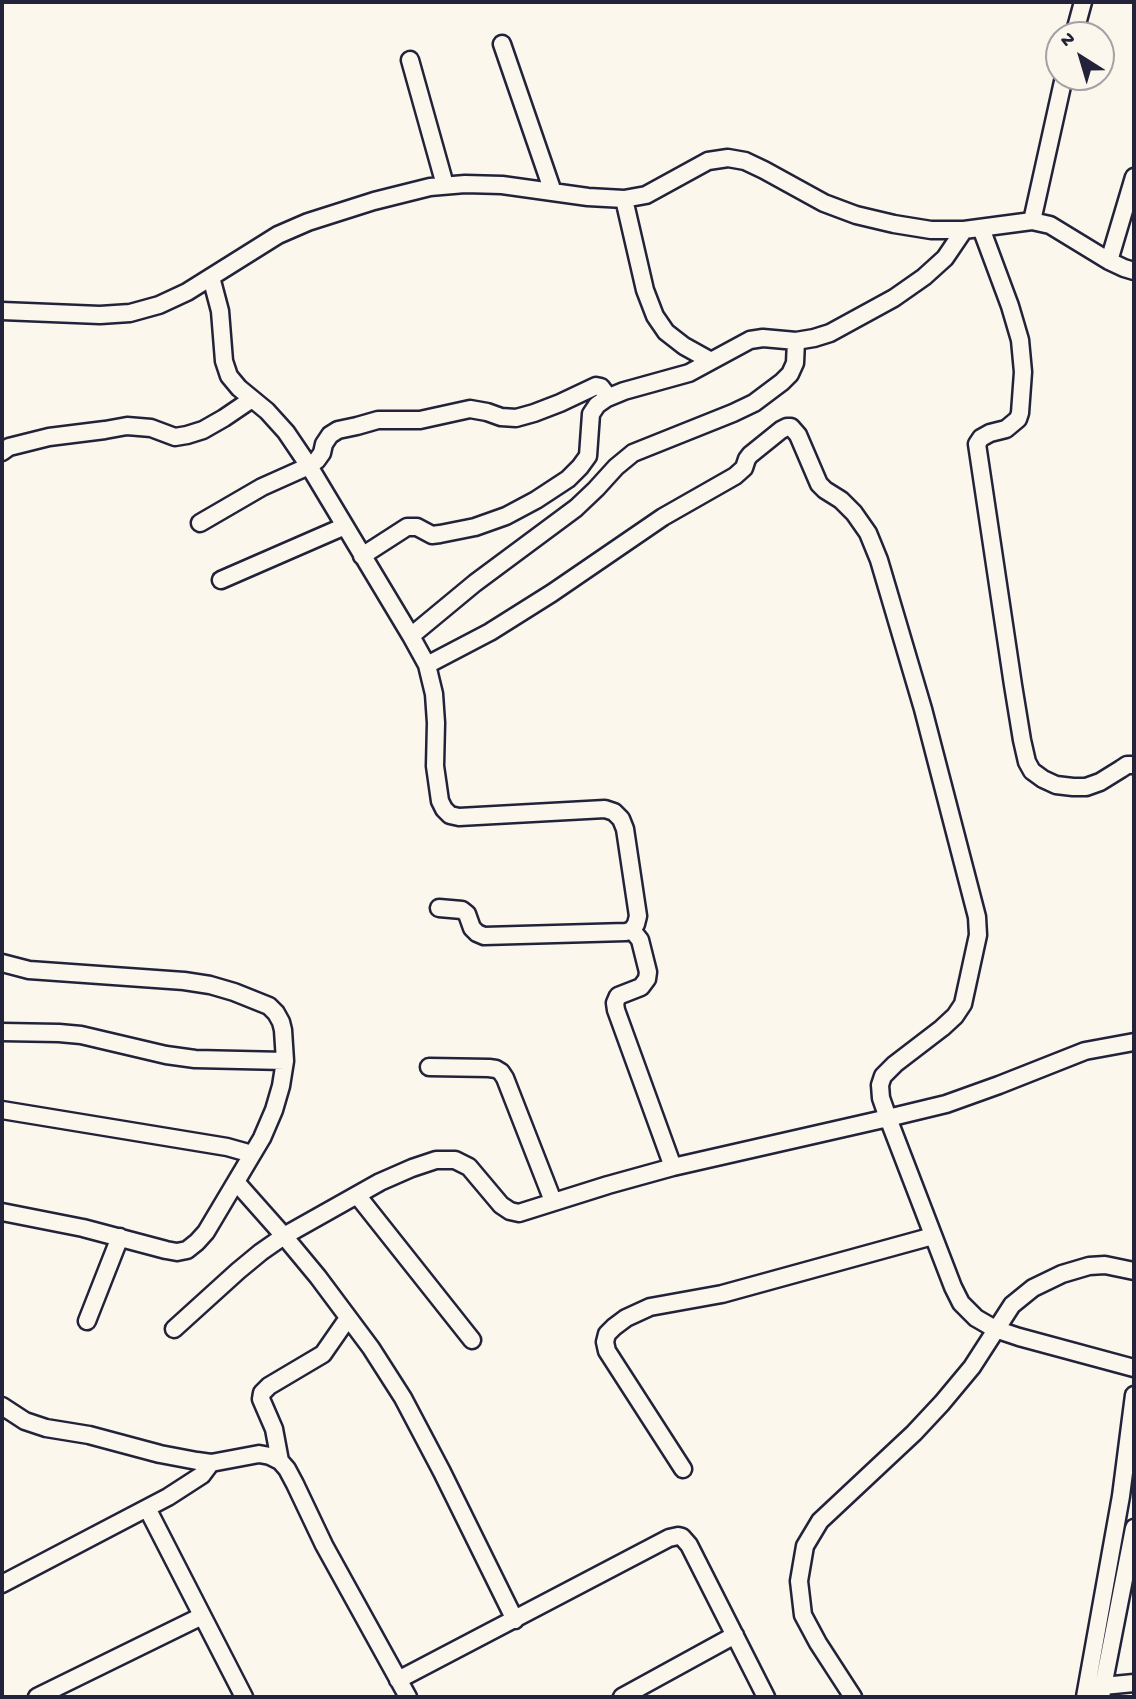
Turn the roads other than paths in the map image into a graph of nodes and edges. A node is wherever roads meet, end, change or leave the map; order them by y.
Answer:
1 (1083, 2) edge
2 (1078, 21) edge
3 (502, 44) dead end
4 (410, 60) dead end
5 (1061, 91) edge
6 (1134, 177) edge
7 (445, 185) junction
8 (553, 192) junction
9 (624, 199) junction
10 (1032, 220) junction
11 (981, 228) junction
12 (964, 230) junction
13 (1109, 261) junction
14 (1134, 271) edge
15 (211, 278) junction
16 (2, 311) edge
17 (796, 341) junction
18 (711, 361) junction
19 (607, 398) junction
20 (252, 399) junction
21 (2, 452) edge
22 (309, 466) junction
23 (200, 523) dead end
24 (345, 526) junction
25 (362, 556) junction
26 (221, 580) dead end
27 (411, 636) junction
28 (426, 666) junction
29 (1134, 765) edge
30 (439, 908) dead end
31 (632, 930) junction
32 (2, 963) edge
33 (2, 1032) edge
34 (1134, 1042) edge
35 (285, 1061) junction
36 (429, 1067) dead end
37 (2, 1111) edge
38 (888, 1118) junction
39 (252, 1154) junction
40 (673, 1167) junction
41 (237, 1183) junction
42 (357, 1195) junction
43 (553, 1201) junction
44 (2, 1212) edge
45 (284, 1236) junction
46 (933, 1236) junction
47 (120, 1237) junction
48 (1134, 1271) edge
49 (348, 1318) junction
50 (87, 1321) dead end
51 (174, 1329) dead end
52 (995, 1329) junction
53 (472, 1339) dead end
54 (1134, 1368) edge
55 (1134, 1395) edge
56 (2, 1406) edge
57 (280, 1461) junction
58 (211, 1463) junction
59 (682, 1469) dead end
60 (147, 1508) junction
61 (1134, 1528) edge
62 (2, 1584) edge
63 (202, 1616) junction
64 (515, 1620) junction
65 (735, 1635) junction
66 (398, 1680) junction
67 (1134, 1682) edge
68 (1102, 1691) edge
69 (37, 1697) edge
70 (244, 1697) edge
71 (408, 1697) edge
72 (622, 1697) edge
73 (766, 1697) edge
74 (853, 1697) edge
75 (1085, 1697) edge

1 - 2 street
3 - 8 street
4 - 7 street
5 - 10 street
6 - 13 street
7 - 8 street
7 - 15 street
8 - 9 street
9 - 12 street
9 - 18 street
10 - 11 street
10 - 13 street
11 - 12 street
11 - 29 street
12 - 17 street
13 - 14 street
15 - 16 street
15 - 20 street
17 - 18 street
17 - 27 street
18 - 19 street
19 - 22 street
19 - 25 street
20 - 21 street
20 - 22 street
22 - 23 street
22 - 24 street
24 - 25 street
24 - 26 street
25 - 27 street
27 - 28 street
28 - 31 street
28 - 38 street
30 - 31 street
31 - 40 street
32 - 35 street
33 - 35 street
34 - 38 street
35 - 39 street
36 - 43 street
37 - 39 street
38 - 40 street
38 - 46 street
39 - 41 street
40 - 43 street
41 - 45 street
41 - 47 street
42 - 43 street
42 - 45 street
42 - 53 street
44 - 47 street
45 - 49 street
45 - 51 street
46 - 52 street
46 - 59 street
47 - 50 street
48 - 52 street
49 - 57 street
49 - 64 street
52 - 54 street
52 - 74 street
55 - 75 street
56 - 58 street
57 - 58 street
57 - 66 street
58 - 60 street
60 - 62 street
60 - 63 street
61 - 68 street
63 - 69 street
63 - 70 street
64 - 65 street
64 - 66 street
65 - 72 street
65 - 73 street
66 - 71 street
67 - 68 street

